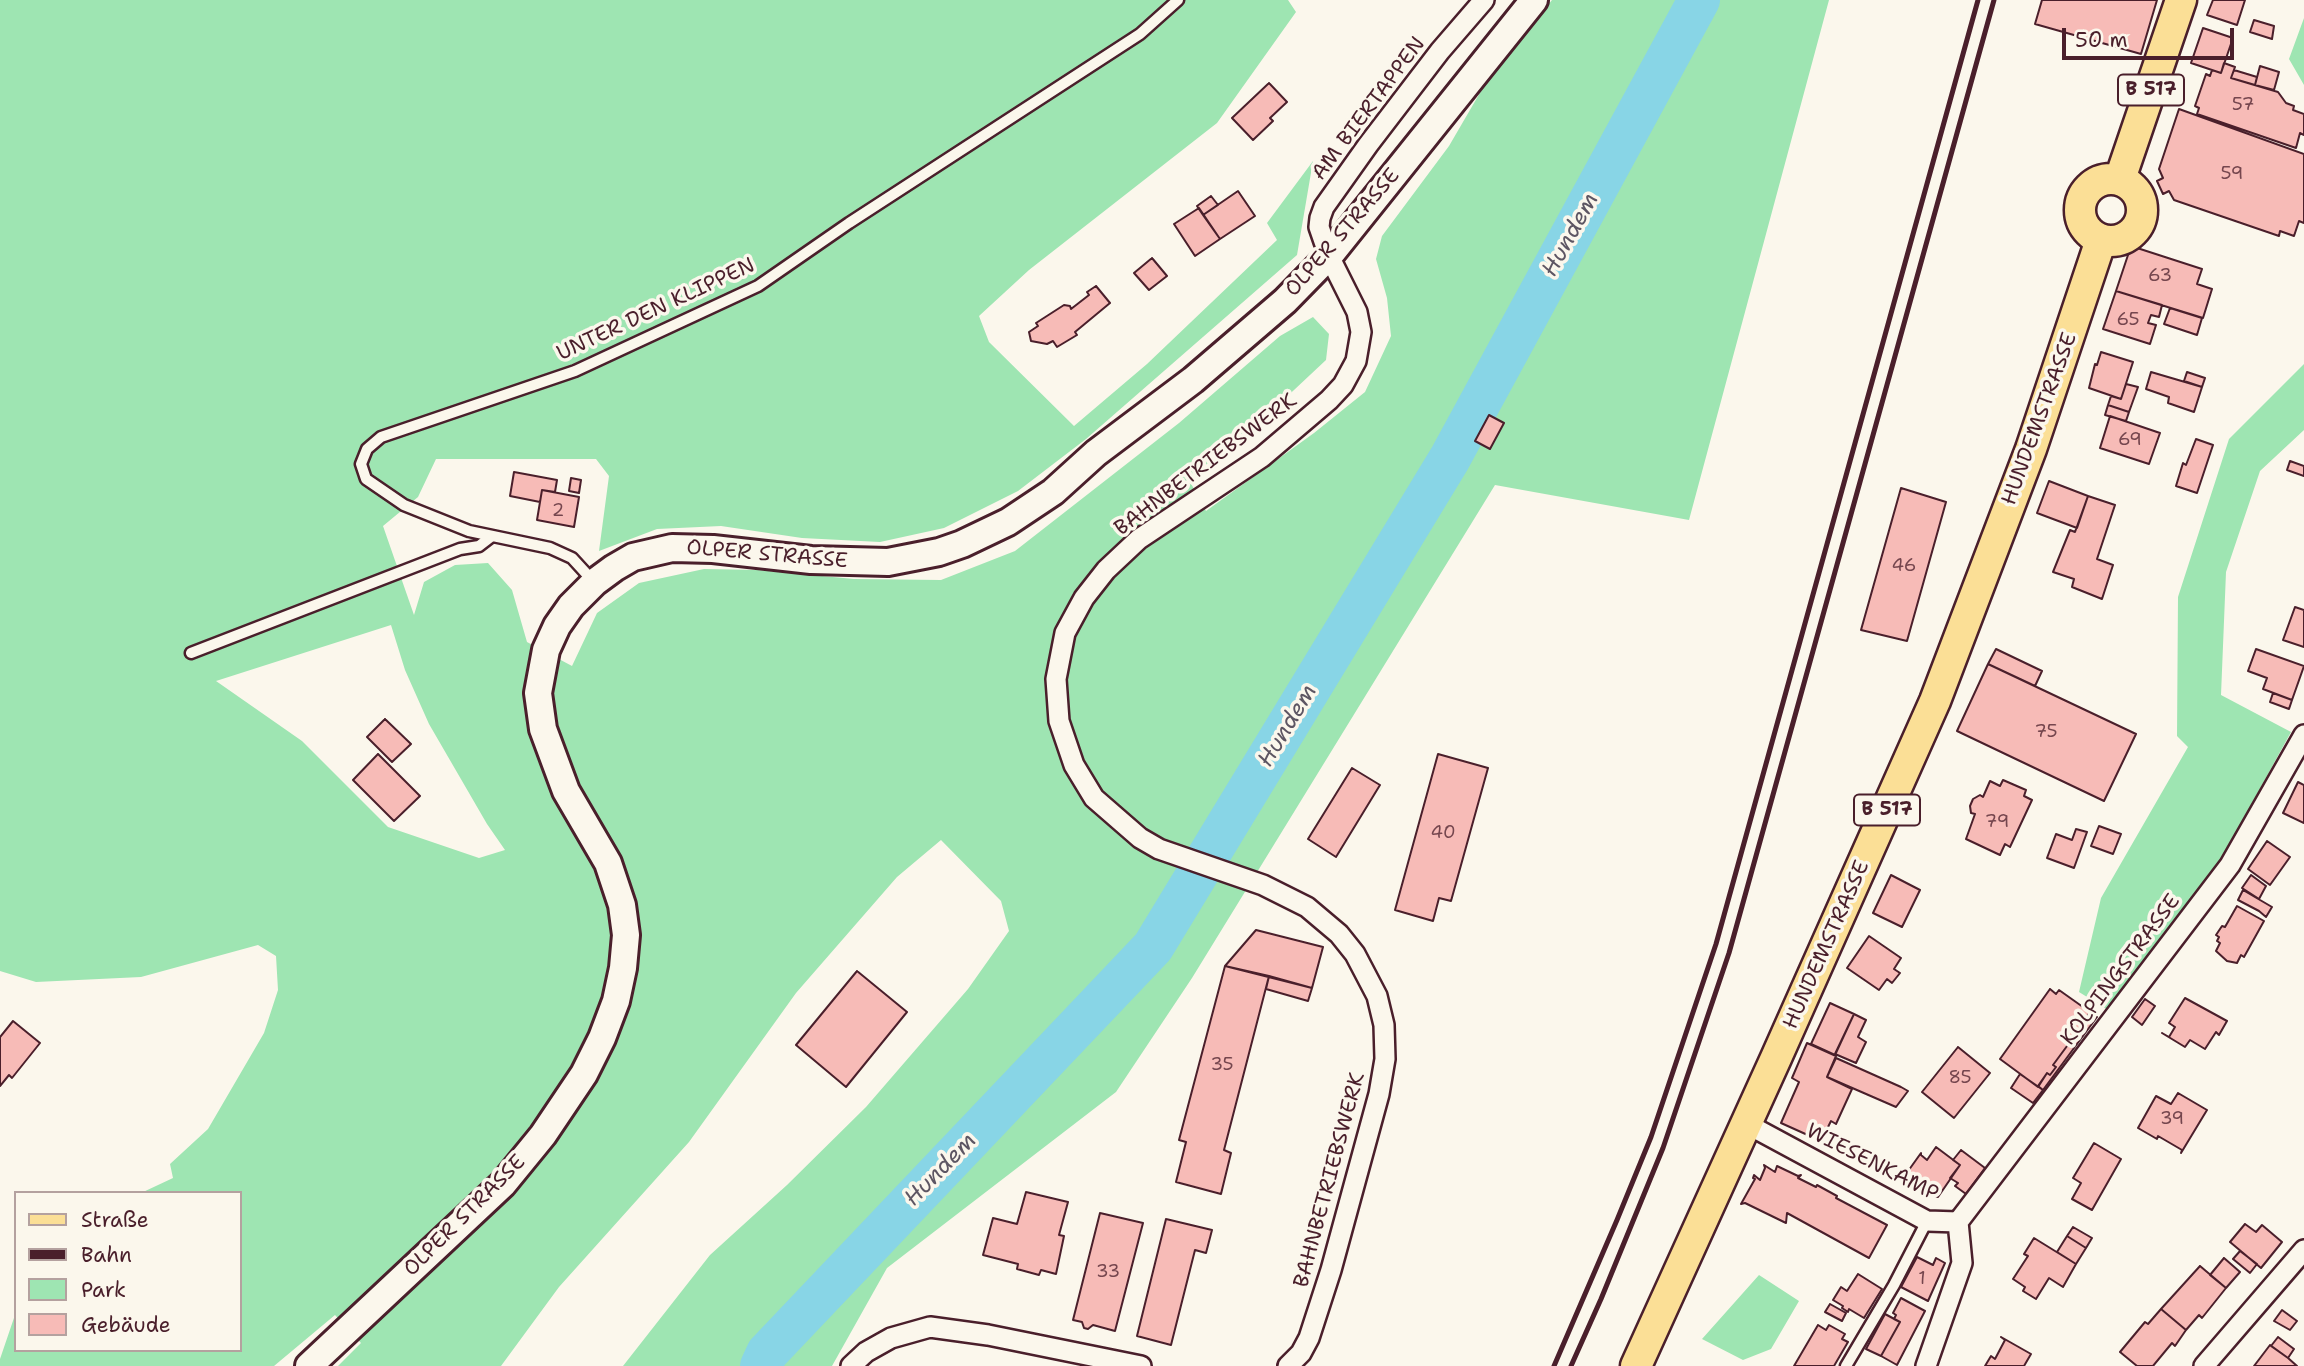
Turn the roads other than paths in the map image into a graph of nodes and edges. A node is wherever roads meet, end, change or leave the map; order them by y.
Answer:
1 (1178, 0) edge
2 (1484, 0) edge
3 (1534, 0) edge
4 (2181, 0) edge
5 (2120, 179) junction
6 (2101, 240) junction
7 (1329, 256) junction
8 (492, 536) junction
9 (594, 582) junction
10 (191, 653) dead end
11 (2304, 735) edge
12 (1747, 1124) junction
13 (1927, 1221) junction
14 (1958, 1222) junction
15 (2304, 1250) edge
16 (309, 1366) edge
17 (851, 1366) edge
18 (1141, 1366) edge
19 (1288, 1366) edge
20 (1636, 1366) edge
21 (1846, 1366) edge
22 (1926, 1366) edge
23 (2204, 1366) edge

1 - 8 lane, UNTER DEN KLIPPEN
2 - 7 street, AM BIERTAPPEN
3 - 7 main road, OLPER STRASSE
4 - 5 main road, B 517
5 - 6 main road
5 - 6 main road
6 - 12 main road, HUNDEMSTRASSE / B 517
7 - 9 main road, OLPER STRASSE
7 - 19 street, BAHNBETRIEBSWERK
8 - 9 lane, UNTER DEN KLIPPEN
8 - 10 lane
9 - 16 main road, OLPER STRASSE
11 - 14 street, KOLPINGSTRASSE
12 - 13 street, WIESENKAMP
12 - 20 main road, HUNDEMSTRASSE / B 517
13 - 14 street, WIESENKAMP
13 - 21 lane
14 - 22 street, WIESENKAMP
15 - 23 street
17 - 18 street

